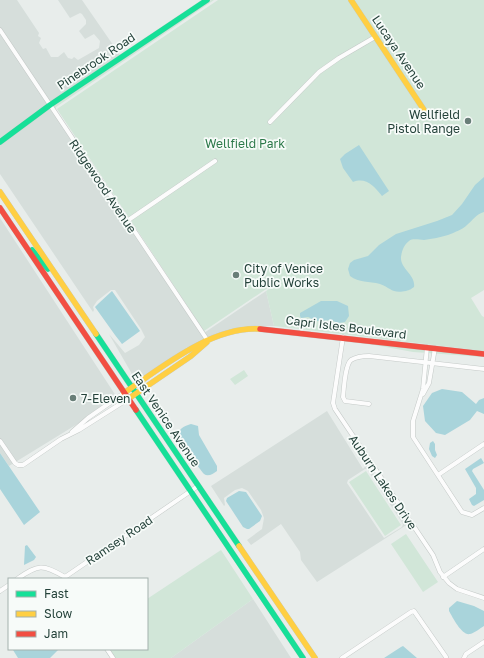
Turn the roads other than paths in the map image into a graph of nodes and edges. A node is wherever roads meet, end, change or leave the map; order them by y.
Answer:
1 (207, 0) edge
2 (351, 0) edge
3 (0, 30) edge
4 (375, 37) junction
5 (50, 105) junction
6 (428, 116) dead end
7 (270, 122) dead end
8 (0, 142) edge
9 (215, 161) dead end
10 (0, 192) edge
11 (0, 208) edge
12 (127, 221) junction
13 (22, 241) junction
14 (43, 272) junction
15 (54, 272) junction
16 (82, 314) junction
17 (343, 337) junction
18 (208, 341) junction
19 (427, 347) junction
20 (435, 348) junction
21 (484, 354) edge
22 (426, 362) junction
23 (433, 363) junction
24 (484, 369) edge
25 (131, 387) junction
26 (124, 393) junction
27 (136, 393) junction
28 (422, 396) junction
29 (128, 399) junction
30 (369, 404) dead end
31 (70, 434) junction
32 (0, 441) edge
33 (484, 444) edge
34 (438, 475) junction
35 (198, 486) junction
36 (190, 491) junction
37 (484, 508) edge
38 (484, 549) edge
39 (232, 552) junction
40 (443, 577) junction
41 (19, 578) edge
42 (65, 578) edge
43 (8, 585) edge
44 (0, 591) edge
45 (484, 598) edge
46 (284, 611) junction
47 (484, 642) edge
48 (446, 657) dead end
49 (303, 658) edge
50 (315, 658) edge
51 (342, 658) edge
52 (464, 658) edge

1 - 5 main road, Pinebrook Road
2 - 4 main road, Lucaya Avenue
3 - 5 street, Ridgewood Avenue
4 - 6 main road, Lucaya Avenue
4 - 7 street
5 - 8 main road, Pinebrook Road
5 - 12 street, Ridgewood Avenue
9 - 12 street
10 - 15 main road, East Venice Avenue
11 - 13 main road, East Venice Avenue
12 - 18 street, Ridgewood Avenue
13 - 14 main road, East Venice Avenue
13 - 15 main road
14 - 16 main road
14 - 26 main road, East Venice Avenue
15 - 16 main road, East Venice Avenue
16 - 25 main road, East Venice Avenue
17 - 18 main road, Capri Isles Boulevard
17 - 19 main road, Capri Isles Boulevard
17 - 40 street, Auburn Lakes Drive
18 - 25 main road, Capri Isles Boulevard
18 - 27 main road, Capri Isles Boulevard
19 - 20 main road, Capri Isles Boulevard
19 - 22 street
20 - 21 main road, Capri Isles Boulevard
20 - 23 street
22 - 23 street
22 - 28 street
22 - 30 street
23 - 24 street
23 - 28 street
25 - 26 main road, Capri Isles Boulevard
25 - 27 main road, East Venice Avenue
26 - 29 main road, East Venice Avenue
26 - 31 street
27 - 29 main road, Capri Isles Boulevard
27 - 35 main road, East Venice Avenue
28 - 34 street
29 - 31 street
29 - 36 main road, East Venice Avenue
31 - 32 street
33 - 34 street
34 - 37 street
35 - 36 street, Ramsey Road
35 - 46 main road, East Venice Avenue
36 - 39 main road, East Venice Avenue
36 - 42 street, Ramsey Road
38 - 40 street
39 - 46 main road
39 - 49 main road, East Venice Avenue
40 - 45 street, Auburn Lakes Drive
41 - 42 street, Ramsey Road
43 - 44 street
46 - 50 main road, East Venice Avenue
47 - 52 street
48 - 51 street

